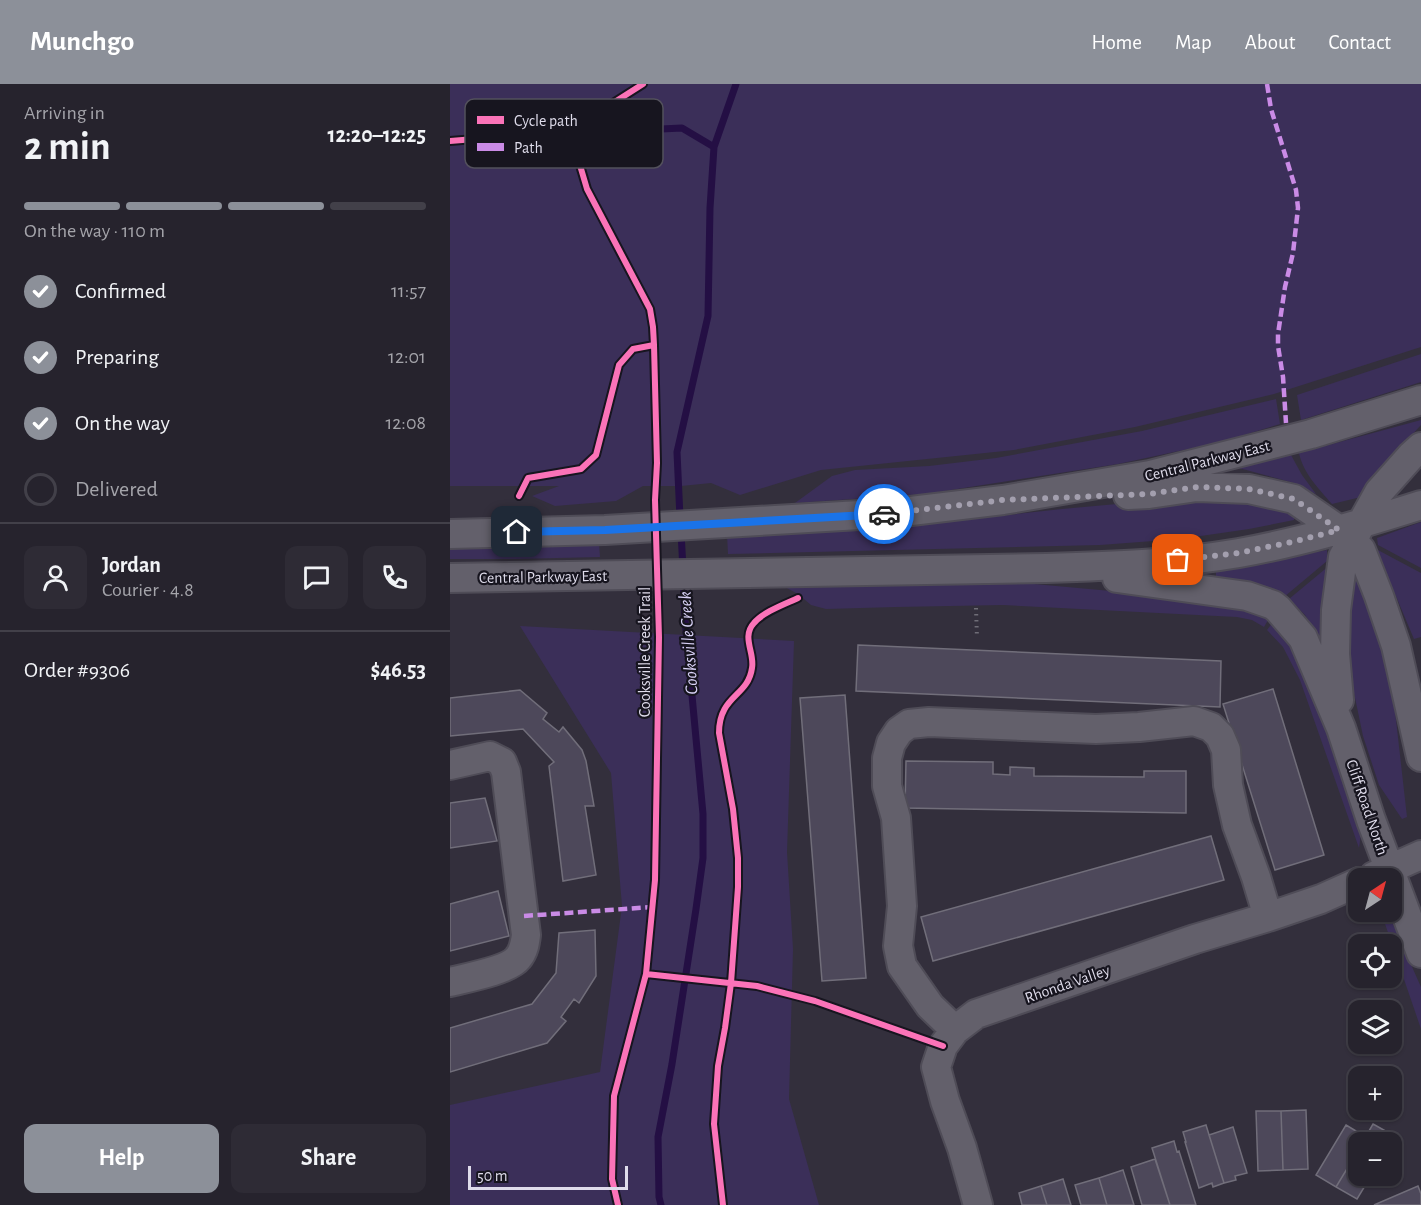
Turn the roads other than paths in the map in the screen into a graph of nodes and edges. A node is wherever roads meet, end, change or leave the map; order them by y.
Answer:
1 (1421, 400) edge
2 (1421, 447) edge
3 (1003, 500) junction
4 (1421, 504) edge
5 (1350, 531) junction
6 (450, 534) edge
7 (1046, 568) junction
8 (450, 578) edge
9 (1341, 728) junction
10 (1420, 744) edge
11 (450, 765) edge
12 (1421, 855) edge
13 (1377, 868) edge
14 (1392, 868) edge
15 (1348, 887) edge
16 (1268, 917) junction
17 (1402, 918) edge
18 (1421, 953) edge
19 (450, 982) edge
20 (955, 1030) junction
21 (978, 1205) edge

1 - 3 street, Central Parkway East
2 - 5 street
3 - 5 street
3 - 6 street, Central Parkway East
4 - 5 street, Central Parkway East
5 - 7 street, Central Parkway East
5 - 9 street
5 - 10 street
7 - 8 street, Central Parkway East
7 - 9 street
9 - 13 street, Cliff Road North
11 - 19 street
12 - 14 street
15 - 16 street, Rhonda Valley
16 - 20 street, Rhonda Valley
16 - 20 street
17 - 18 street, Cliff Road North
20 - 21 street, Rhonda Valley

